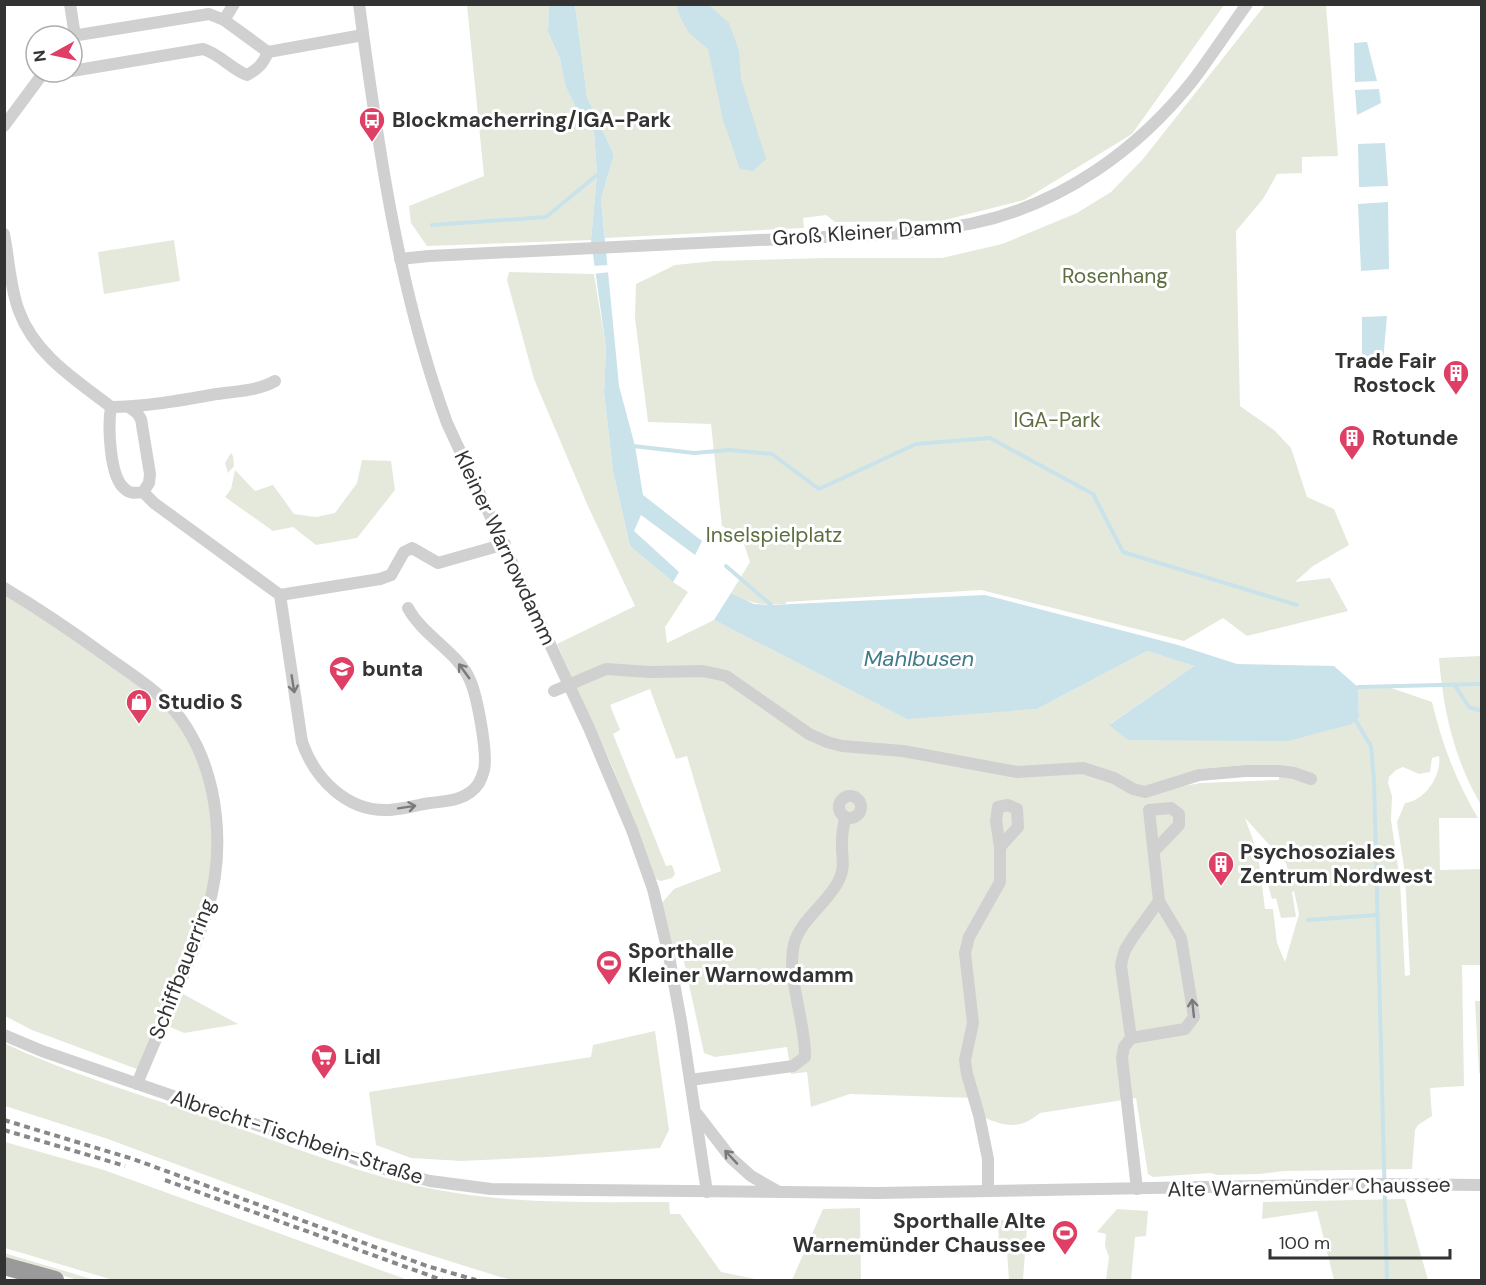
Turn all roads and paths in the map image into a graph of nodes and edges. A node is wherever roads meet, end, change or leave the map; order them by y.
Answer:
1 (70, 4) edge
2 (234, 4) edge
3 (359, 4) edge
4 (1246, 4) edge
5 (224, 20) junction
6 (72, 24) edge
7 (84, 34) edge
8 (363, 35) junction
9 (268, 52) junction
10 (84, 68) edge
11 (35, 84) edge
12 (4, 126) edge
13 (4, 234) edge
14 (400, 260) junction
15 (275, 381) dead end
16 (111, 407) junction
17 (129, 407) junction
18 (143, 492) junction
19 (505, 544) junction
20 (4, 588) edge
21 (280, 595) junction
22 (408, 608) dead end
23 (570, 686) junction
24 (554, 691) dead end
25 (1311, 779) dead end
26 (845, 817) dead end
27 (1000, 847) dead end
28 (1154, 850) dead end
29 (1159, 901) junction
30 (4, 1035) edge
31 (1131, 1038) junction
32 (690, 1080) junction
33 (136, 1084) junction
34 (694, 1111) junction
35 (1482, 1185) edge
36 (1137, 1189) junction
37 (988, 1191) junction
38 (706, 1192) junction
39 (780, 1193) junction
40 (4, 1266) edge
41 (55, 1281) edge

1 - 6 street
2 - 5 street
3 - 8 street, Kleiner Warnowdamm
4 - 14 street, Groß Kleiner Damm
5 - 7 street
5 - 9 street
8 - 9 street
8 - 14 street, Kleiner Warnowdamm
9 - 10 street
11 - 12 street
13 - 16 street
14 - 19 street, Kleiner Warnowdamm
15 - 17 street
16 - 17 street
16 - 18 street
17 - 18 street
18 - 21 street
19 - 21 street
19 - 23 street, Kleiner Warnowdamm
20 - 33 street, Schiffbauerring
21 -> 22 street
23 - 24 street
23 - 25 street
23 - 32 street, Kleiner Warnowdamm
26 - 32 street
27 - 37 street
28 - 29 street
29 - 31 street, Alte Warnemünder Chaussee
31 -> 29 street
30 - 33 street, Albrecht-Tischbein-Straße
31 - 36 street, Alte Warnemünder Chaussee
32 - 34 street, Kleiner Warnowdamm
33 - 38 street, Albrecht-Tischbein-Straße
34 - 38 street, Kleiner Warnowdamm
39 -> 34 street
35 - 36 street, Alte Warnemünder Chaussee
36 - 37 street, Alte Warnemünder Chaussee
37 - 39 street, Alte Warnemünder Chaussee
38 - 39 street, Alte Warnemünder Chaussee
40 - 41 highway

